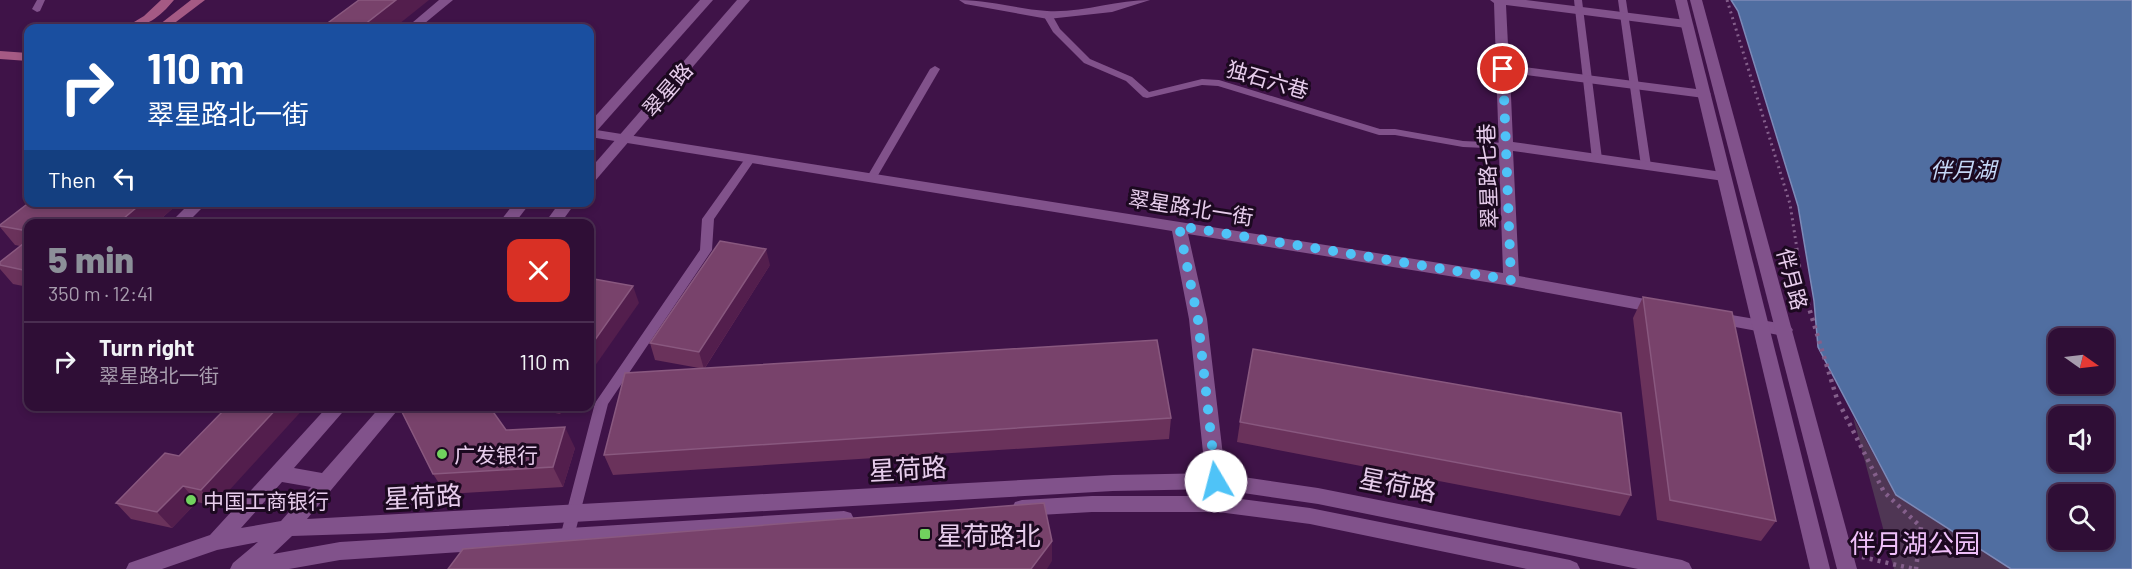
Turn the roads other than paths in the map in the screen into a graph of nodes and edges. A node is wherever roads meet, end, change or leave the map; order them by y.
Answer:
1 (168, 0) edge
2 (199, 0) edge
3 (447, 0) edge
4 (707, 0) edge
5 (744, 0) edge
6 (965, 0) edge
7 (1144, 0) edge
8 (1498, 0) edge
9 (1622, 0) edge
10 (1681, 0) edge
11 (1696, 0) edge
12 (1108, 4) edge
13 (1579, 5) edge
14 (1048, 15) junction
15 (1625, 17) junction
16 (138, 24) edge
17 (166, 24) edge
18 (417, 24) edge
19 (1686, 24) junction
20 (0, 43) edge
21 (24, 46) edge
22 (0, 55) edge
23 (24, 57) edge
24 (935, 69) dead end
25 (1503, 69) junction
26 (1588, 79) junction
27 (1635, 85) junction
28 (1704, 94) junction
29 (594, 127) edge
30 (594, 132) edge
31 (624, 138) junction
32 (1507, 146) junction
33 (751, 158) junction
34 (1597, 159) junction
35 (1646, 166) junction
36 (594, 173) edge
37 (1724, 176) junction
38 (872, 177) junction
39 (195, 207) edge
40 (520, 207) edge
41 (565, 207) edge
42 (182, 219) edge
43 (509, 219) edge
44 (554, 219) edge
45 (1179, 226) junction
46 (1511, 280) junction
47 (1761, 327) junction
48 (1784, 330) junction
49 (334, 411) edge
50 (388, 411) edge
51 (278, 473) junction
52 (1216, 481) junction
53 (327, 482) junction
54 (1218, 504) junction
55 (997, 510) edge
56 (573, 514) junction
57 (865, 518) edge
58 (287, 528) junction
59 (567, 537) junction
60 (217, 541) junction
61 (242, 568) edge
62 (136, 569) edge
63 (1570, 569) edge
64 (1682, 569) edge
65 (1820, 569) edge
66 (1847, 569) edge

1 - 16 main road
2 - 17 main road
3 - 18 street
4 - 29 street, 翠星路
5 - 31 street, 翠星路
6 - 14 street
7 - 12 street
8 - 13 street
8 - 25 street, 翠星路七巷
9 - 15 lane
10 - 19 street, 伴月路
11 - 48 street, 伴月路
12 - 14 street
13 - 15 street
13 - 26 lane
14 - 32 lane, 独石六巷
15 - 19 street
15 - 27 lane
19 - 28 street, 伴月路
20 - 21 main road
22 - 23 main road
24 - 38 lane
25 - 26 street
25 - 32 street, 翠星路七巷
26 - 27 street
26 - 34 lane
27 - 28 street
27 - 35 lane
28 - 37 street, 伴月路
30 - 31 street, 翠星路北一街
31 - 33 street, 翠星路北一街
31 - 36 street, 翠星路
32 - 34 street
32 - 46 street, 翠星路七巷
33 - 38 street, 翠星路北一街
33 - 56 lane
34 - 35 street
35 - 37 street
37 - 47 street, 伴月路
38 - 45 street, 翠星路北一街
39 - 42 street
40 - 43 street
41 - 44 street
45 - 46 street, 翠星路北一街
45 - 52 street
46 - 47 street, 翠星路北一街
47 - 48 street, 翠星路北一街
47 - 65 street, 伴月路
48 - 66 street, 伴月路
49 - 51 street
50 - 53 street
51 - 53 street
51 - 60 street
52 - 54 street
52 - 56 street, 星荷路
52 - 64 street, 星荷路
53 - 58 street
54 - 55 street
54 - 63 street
56 - 58 street, 星荷路
56 - 59 lane
57 - 59 street
58 - 60 street, 星荷路
58 - 61 street
59 - 61 street
60 - 62 street, 星荷路

